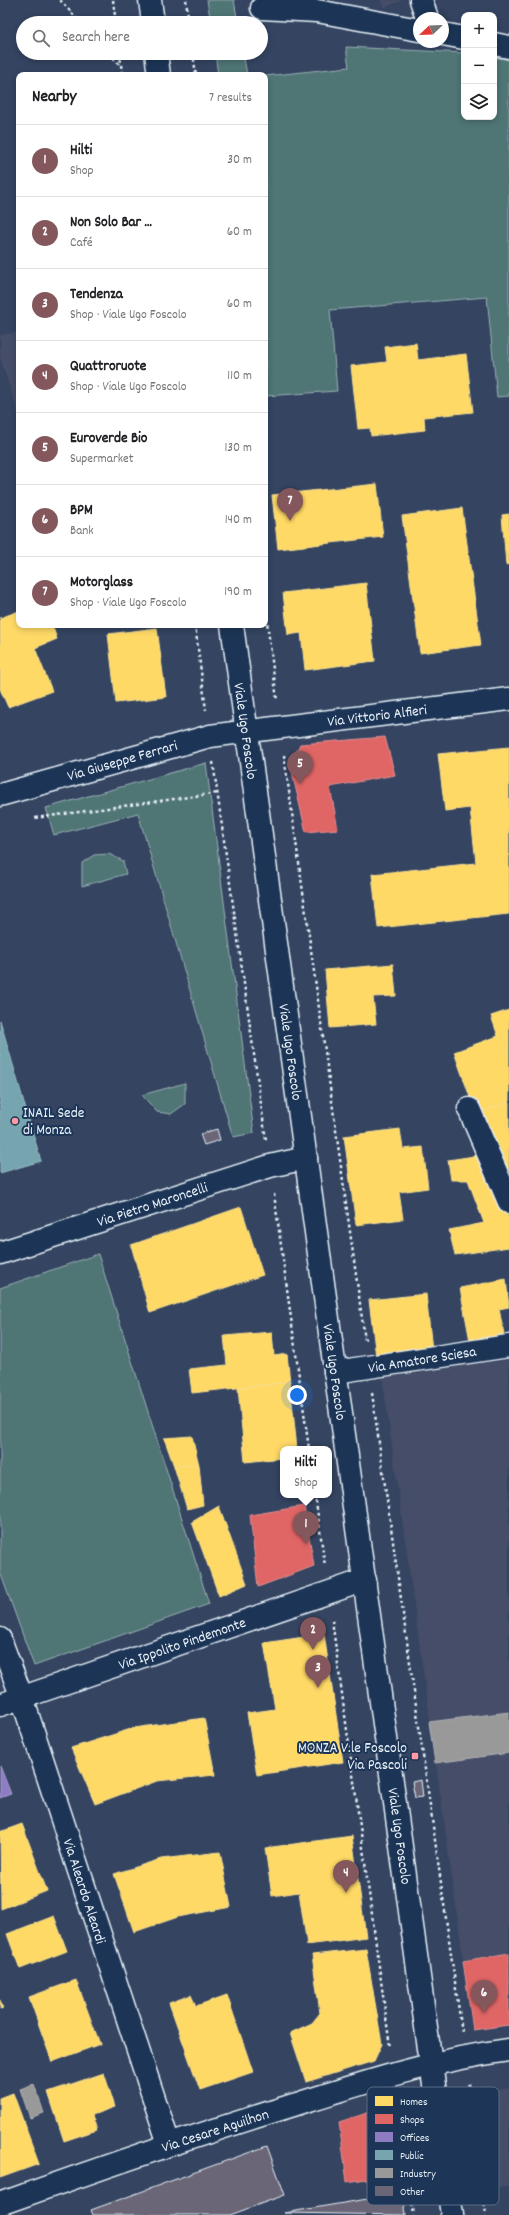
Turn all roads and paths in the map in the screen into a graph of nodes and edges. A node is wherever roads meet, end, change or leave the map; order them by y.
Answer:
1 (60, 0) edge
2 (112, 0) edge
3 (150, 0) edge
4 (186, 0) edge
5 (421, 0) edge
6 (262, 8) dead end
7 (426, 12) edge
8 (75, 16) edge
9 (115, 16) edge
10 (152, 16) edge
11 (188, 16) edge
12 (413, 29) edge
13 (449, 35) edge
14 (461, 37) edge
15 (497, 45) edge
16 (509, 47) edge
17 (115, 60) edge
18 (121, 60) edge
19 (157, 60) edge
20 (194, 60) edge
21 (121, 66) junction
22 (122, 72) edge
23 (159, 72) edge
24 (196, 72) edge
25 (195, 628) edge
26 (232, 628) edge
27 (268, 628) edge
28 (509, 699) edge
29 (280, 727) junction
30 (246, 732) junction
31 (210, 736) junction
32 (218, 793) junction
33 (0, 795) edge
34 (35, 818) dead end
35 (468, 1109) dead end
36 (306, 1158) junction
37 (270, 1166) junction
38 (509, 1202) edge
39 (0, 1253) edge
40 (509, 1346) edge
41 (368, 1368) junction
42 (335, 1372) junction
43 (309, 1446) edge
44 (315, 1498) edge
45 (365, 1580) junction
46 (329, 1592) junction
47 (0, 1639) edge
48 (22, 1698) junction
49 (0, 1705) edge
50 (509, 2050) edge
51 (465, 2056) junction
52 (432, 2063) junction
53 (394, 2073) junction
54 (396, 2087) edge
55 (435, 2087) edge
56 (469, 2087) edge
57 (169, 2144) junction
58 (0, 2204) edge
59 (413, 2205) edge
60 (451, 2205) edge
61 (485, 2205) edge
62 (414, 2215) edge
63 (452, 2215) edge
64 (486, 2215) edge

1 - 8 path
2 - 9 path
3 - 10 street
4 - 11 path
5 - 7 street
6 - 12 street
13 - 14 street
15 - 16 street
17 - 21 path
18 - 21 path
19 - 23 street
20 - 24 path
21 - 22 path
25 - 31 path
26 - 30 street, Viale Ugo Foscolo
27 - 29 path
28 - 29 street, Via Vittorio Alfieri
29 - 30 street, Via Vittorio Alfieri
29 - 41 path
30 - 31 street, Via Giuseppe Ferrari
30 - 36 street, Viale Ugo Foscolo
31 - 32 path
31 - 33 street, Via Giuseppe Ferrari
32 - 34 path
32 - 37 path
35 - 38 street
36 - 37 street, Via Pietro Maroncelli
36 - 42 street, Viale Ugo Foscolo
37 - 39 street, Via Pietro Maroncelli
37 - 43 path
40 - 41 street, Via Amatore Sciesa
41 - 42 street, Via Amatore Sciesa
41 - 51 path
42 - 45 street, Viale Ugo Foscolo
44 - 46 path
45 - 46 street, Via Ippolito Pindemonte
45 - 52 street, Viale Ugo Foscolo
46 - 48 street, Via Ippolito Pindemonte
46 - 53 path
47 - 48 street, Via Aleardo Aleardi
48 - 49 street, Via Ippolito Pindemonte
48 - 57 street, Via Aleardo Aleardi
50 - 51 street, Via Cesare Aguilhon
51 - 52 street, Via Cesare Aguilhon
51 - 56 path
52 - 53 street, Via Cesare Aguilhon
52 - 55 street, Viale Ugo Foscolo
53 - 54 path
53 - 57 street, Via Cesare Aguilhon
57 - 58 street, Via Cesare Aguilhon
59 - 62 path
60 - 63 street, Viale Ugo Foscolo
61 - 64 path

